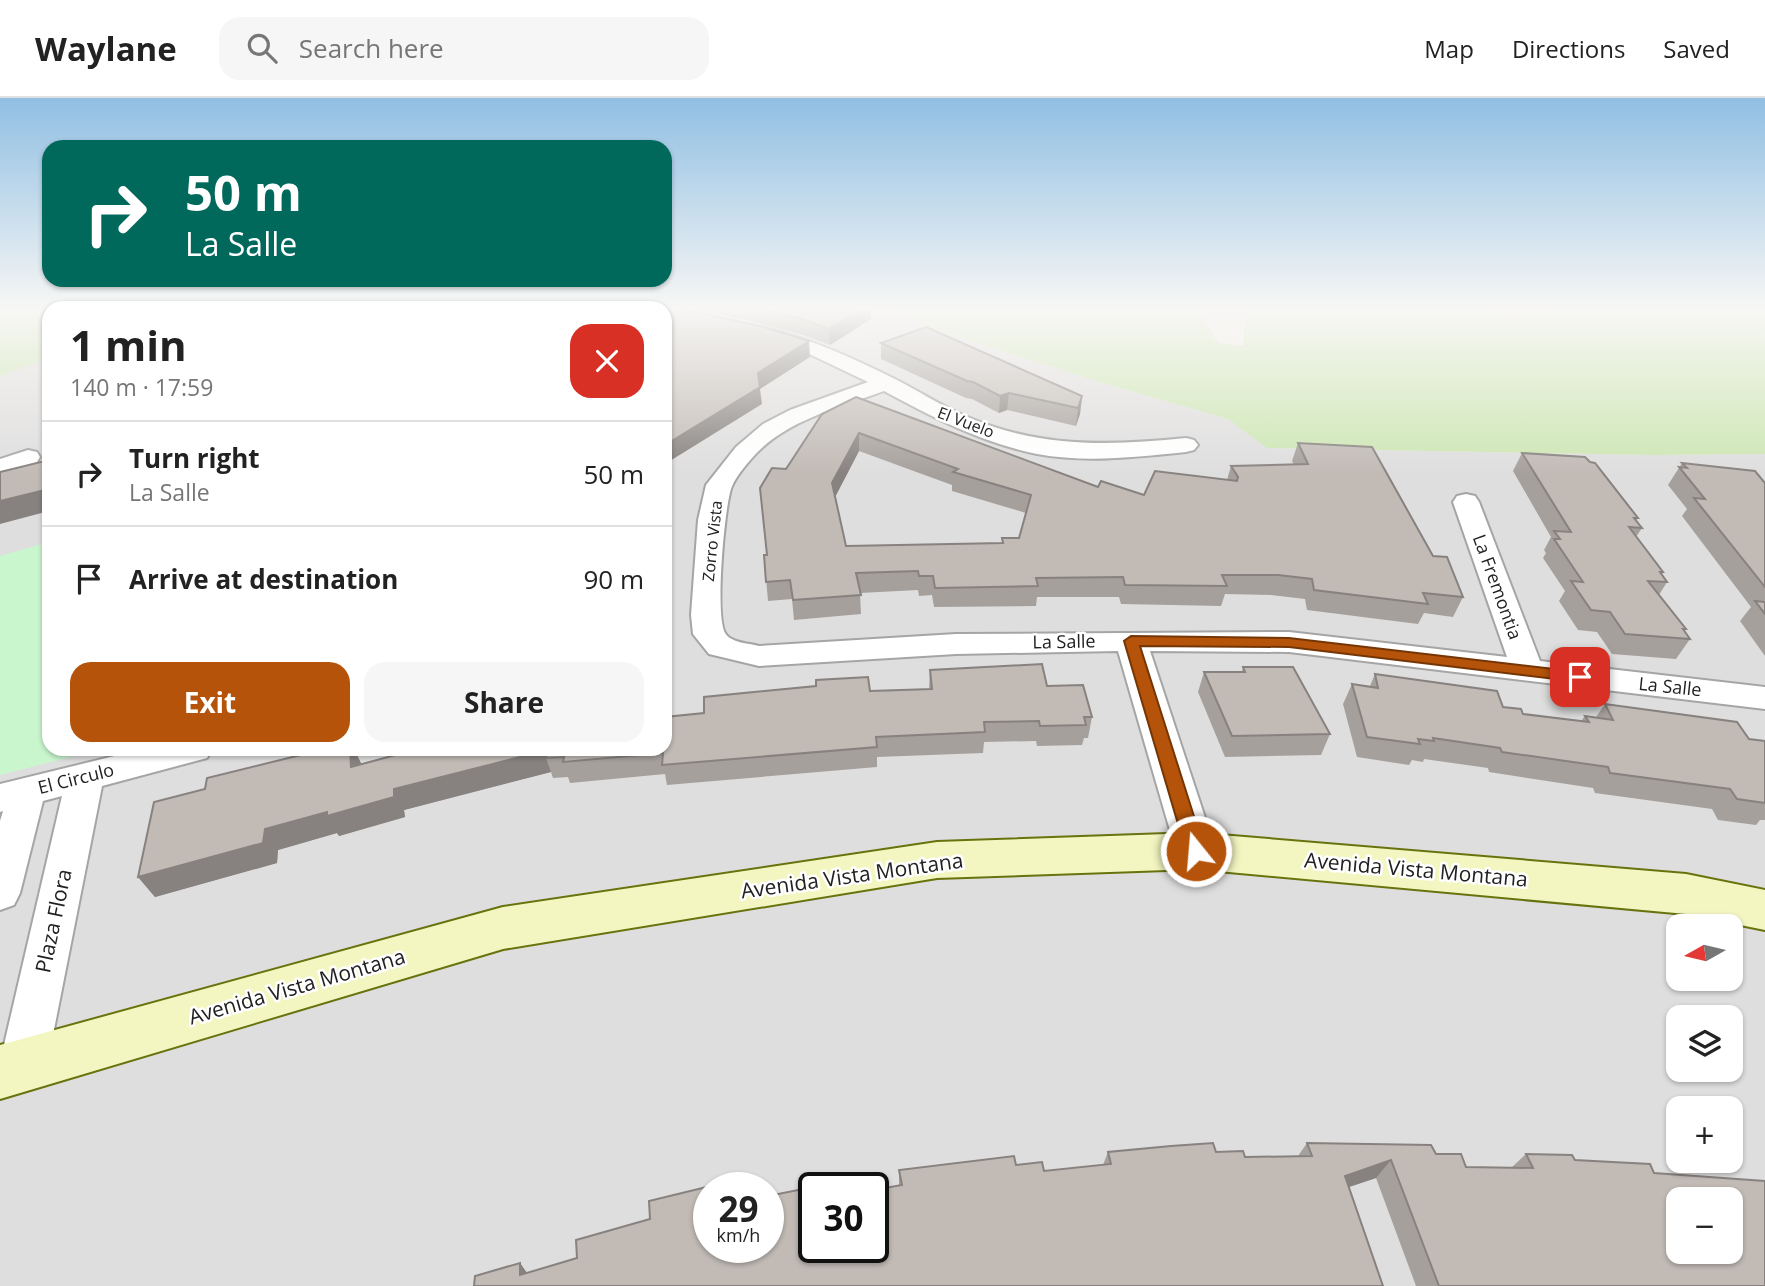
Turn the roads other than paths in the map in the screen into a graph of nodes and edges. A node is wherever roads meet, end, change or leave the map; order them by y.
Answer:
1 (845, 363) edge
2 (886, 383) junction
3 (1186, 445) dead end
4 (29, 457) dead end
5 (0, 467) edge
6 (1466, 502) dead end
7 (1131, 641) junction
8 (738, 653) joint
9 (1528, 671) junction
10 (1765, 698) edge
11 (166, 756) edge
12 (85, 776) junction
13 (14, 795) edge
14 (1196, 851) junction
15 (0, 893) edge
16 (1765, 909) edge
17 (11, 1068) edge

1 - 2 street, El Vuelo
2 - 3 street, El Vuelo
2 - 8 street, Zorro Vista
4 - 5 street
6 - 9 street, La Fremontia
7 - 8 street, La Salle
7 - 9 street, La Salle
7 - 14 street
9 - 10 street, La Salle
11 - 12 street, El Circulo
12 - 13 street, El Circulo
12 - 17 street, Plaza Flora
13 - 15 street
14 - 16 street, Avenida Vista Montana
14 - 17 street, Avenida Vista Montana

